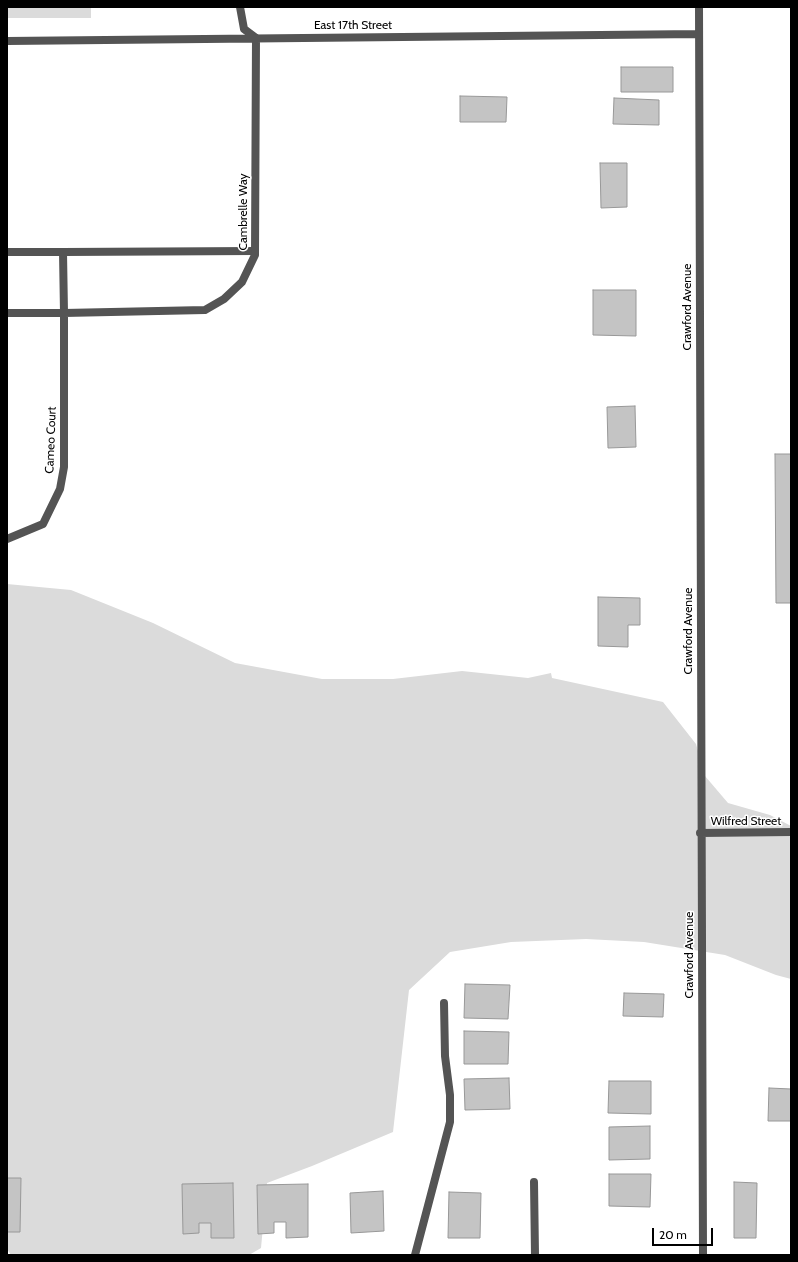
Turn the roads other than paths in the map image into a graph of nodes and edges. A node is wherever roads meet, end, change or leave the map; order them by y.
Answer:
1 (240, 7) edge
2 (699, 7) edge
3 (699, 34) junction
4 (256, 38) junction
5 (7, 41) edge
6 (255, 251) junction
7 (8, 252) dead end
8 (63, 252) junction
9 (7, 313) edge
10 (64, 313) junction
11 (7, 540) edge
12 (791, 832) edge
13 (700, 833) junction
14 (444, 1003) dead end
15 (534, 1182) dead end
16 (415, 1255) edge
17 (535, 1255) edge
18 (703, 1255) edge

1 - 4 street
2 - 3 street, Crawford Avenue
3 - 4 street, East 17th Street
3 - 13 street, Crawford Avenue
4 - 5 street, East 17th Street
4 - 6 street, Cambrelle Way
6 - 8 street
6 - 10 street, Cambrelle Way
7 - 8 street
8 - 10 street, Cameo Court
9 - 10 street, Cambrelle Way
10 - 11 street, Cameo Court
12 - 13 street, Wilfred Street
13 - 18 street, Crawford Avenue
14 - 16 street
15 - 17 street

